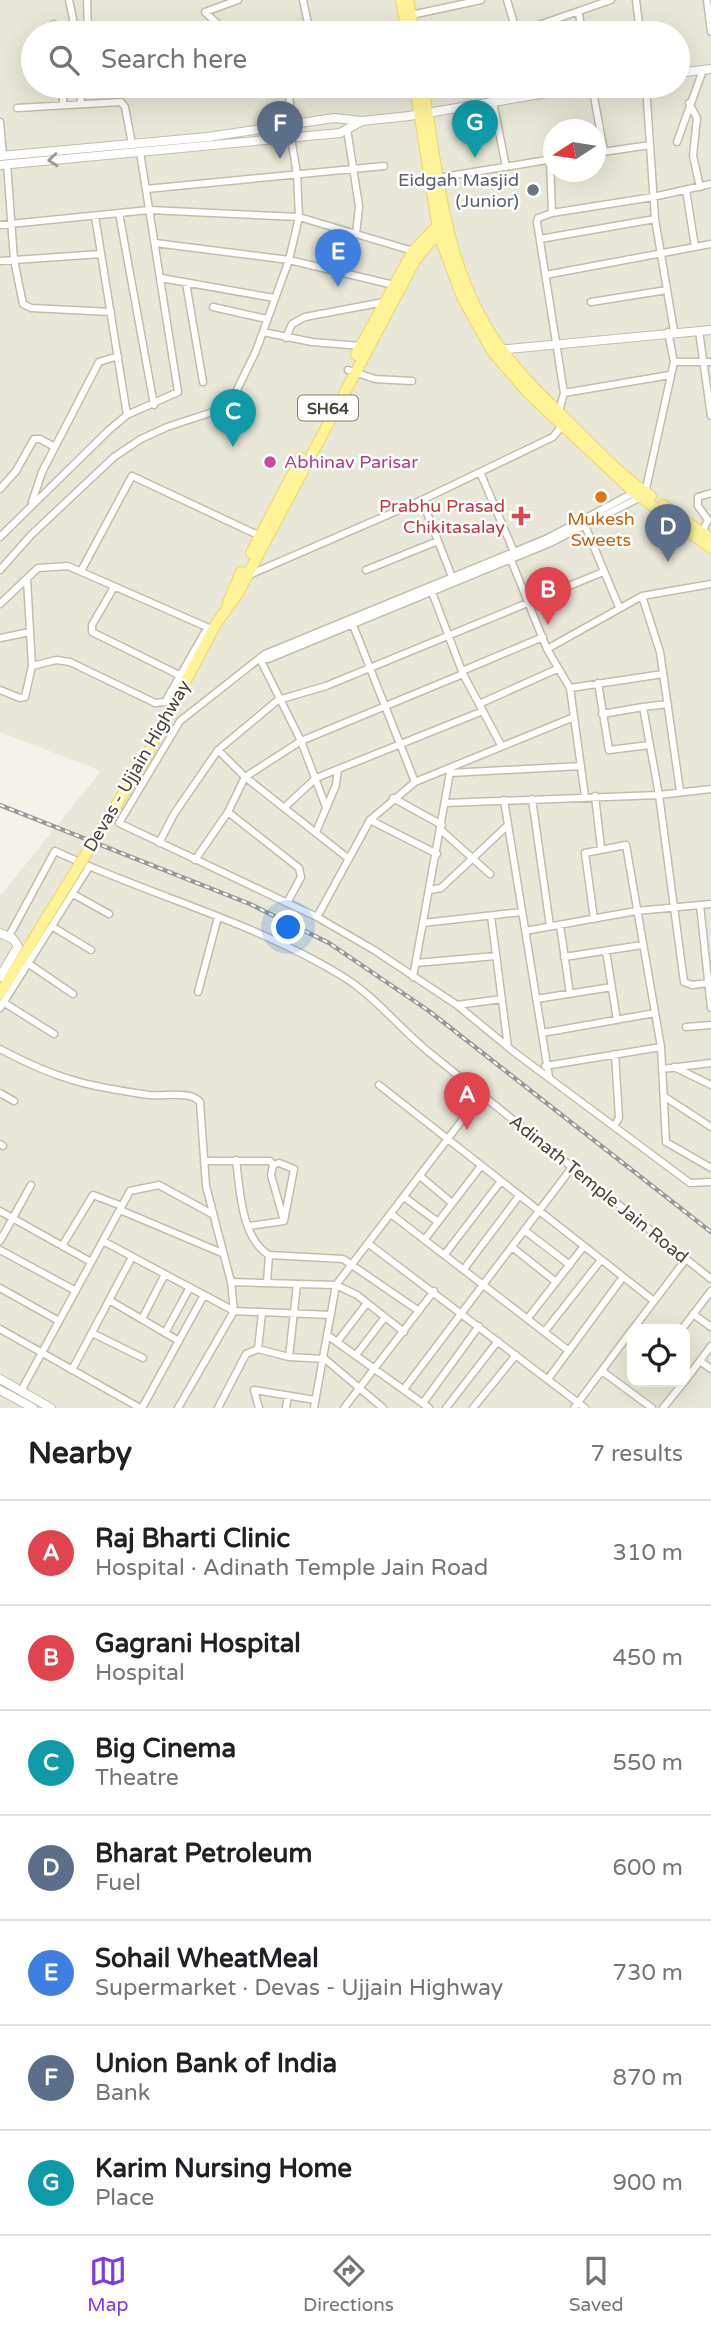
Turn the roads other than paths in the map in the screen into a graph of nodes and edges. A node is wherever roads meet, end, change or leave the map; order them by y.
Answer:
1 (69, 0) edge
2 (88, 0) edge
3 (238, 0) edge
4 (303, 0) edge
5 (401, 0) edge
6 (408, 0) edge
7 (481, 0) edge
8 (507, 0) edge
9 (611, 0) edge
10 (636, 0) edge
11 (707, 0) edge
12 (600, 2) edge
13 (579, 13) junction
14 (411, 15) junction
15 (73, 21) edge
16 (88, 21) edge
17 (215, 21) edge
18 (307, 21) edge
19 (405, 21) edge
20 (412, 21) edge
21 (513, 21) edge
22 (549, 21) edge
23 (580, 21) edge
24 (639, 21) edge
25 (711, 32) edge
26 (707, 70) edge
27 (63, 98) edge
28 (80, 98) edge
29 (289, 98) edge
30 (419, 98) edge
31 (423, 98) edge
32 (492, 98) edge
33 (522, 98) edge
34 (593, 98) edge
35 (647, 98) edge
36 (493, 103) junction
37 (689, 103) junction
38 (80, 104) junction
39 (63, 105) junction
40 (18, 108) dead end
41 (424, 114) junction
42 (597, 119) edge
43 (362, 121) junction
44 (0, 122) edge
45 (292, 124) junction
46 (347, 129) junction
47 (290, 138) junction
48 (677, 142) dead end
49 (132, 144) junction
50 (650, 145) junction
51 (606, 151) edge
52 (140, 152) junction
53 (3, 160) edge
54 (543, 161) edge
55 (384, 166) dead end
56 (506, 167) junction
57 (355, 169) junction
58 (297, 174) junction
59 (437, 178) junction
60 (552, 182) edge
61 (711, 184) edge
62 (700, 187) junction
63 (146, 190) junction
64 (686, 190) junction
65 (653, 197) junction
66 (149, 210) junction
67 (119, 213) junction
68 (552, 213) junction
69 (95, 216) junction
70 (299, 217) junction
71 (655, 219) junction
72 (0, 225) edge
73 (12, 225) junction
74 (442, 227) junction
75 (356, 233) junction
76 (540, 239) junction
77 (155, 243) junction
78 (711, 244) edge
79 (695, 247) junction
80 (413, 251) junction
81 (101, 254) junction
82 (660, 254) junction
83 (14, 260) junction
84 (289, 260) junction
85 (0, 261) edge
86 (545, 275) junction
87 (161, 278) junction
88 (186, 283) junction
89 (394, 285) junction
90 (667, 290) junction
91 (274, 298) junction
92 (384, 302) junction
93 (591, 302) dead end
94 (213, 307) dead end
95 (111, 312) junction
96 (267, 319) junction
97 (711, 330) edge
98 (671, 331) junction
99 (699, 331) junction
100 (263, 332) junction
101 (286, 338) junction
102 (556, 344) junction
103 (361, 346) junction
104 (496, 350) junction
105 (118, 356) junction
106 (674, 362) junction
107 (711, 362) edge
108 (702, 363) junction
109 (351, 371) junction
110 (670, 375) junction
111 (412, 381) dead end
112 (204, 382) dead end
113 (564, 393) junction
114 (154, 404) junction
115 (559, 412) junction
116 (127, 415) junction
117 (711, 416) edge
118 (562, 426) junction
119 (55, 447) junction
120 (480, 472) junction
121 (0, 489) edge
122 (641, 492) junction
123 (711, 493) edge
124 (422, 500) junction
125 (31, 504) junction
126 (586, 528) junction
127 (260, 536) junction
128 (707, 536) edge
129 (0, 537) edge
130 (438, 541) junction
131 (711, 548) edge
132 (514, 552) junction
133 (511, 560) junction
134 (0, 570) edge
135 (366, 570) dead end
136 (81, 571) junction
137 (603, 572) junction
138 (247, 576) junction
139 (452, 577) junction
140 (27, 579) junction
141 (711, 584) edge
142 (114, 587) junction
143 (432, 592) junction
144 (642, 596) junction
145 (528, 602) junction
146 (0, 604) edge
147 (226, 607) junction
148 (619, 607) junction
149 (353, 625) junction
150 (213, 626) junction
151 (30, 632) junction
152 (446, 635) junction
153 (542, 637) junction
154 (0, 638) edge
155 (547, 649) junction
156 (260, 659) junction
157 (32, 666) junction
158 (368, 669) junction
159 (557, 669) junction
160 (463, 673) junction
161 (663, 674) junction
162 (181, 676) junction
163 (598, 684) junction
164 (570, 688) junction
165 (0, 690) edge
166 (278, 700) junction
167 (668, 705) junction
168 (481, 707) junction
169 (643, 707) junction
170 (384, 708) junction
171 (602, 714) junction
172 (575, 717) junction
173 (301, 741) junction
174 (500, 745) junction
175 (650, 745) junction
176 (401, 746) junction
177 (218, 750) junction
178 (581, 766) junction
179 (338, 769) junction
180 (450, 770) junction
181 (245, 777) junction
182 (316, 778) junction
183 (415, 782) junction
184 (711, 789) edge
185 (680, 791) junction
186 (659, 795) junction
187 (585, 796) junction
188 (595, 796) junction
189 (393, 798) junction
190 (532, 799) junction
191 (504, 800) junction
192 (446, 803) junction
193 (286, 806) junction
194 (326, 807) junction
195 (228, 812) junction
196 (370, 820) junction
197 (508, 825) junction
198 (442, 828) junction
199 (316, 832) junction
200 (159, 843) junction
201 (601, 848) junction
202 (437, 854) junction
203 (472, 858) junction
204 (349, 859) junction
205 (195, 860) junction
206 (89, 867) junction
207 (490, 874) dead end
208 (430, 890) junction
209 (73, 894) junction
210 (287, 903) junction
211 (711, 904) edge
212 (700, 905) junction
213 (675, 909) junction
214 (636, 911) junction
215 (522, 912) junction
216 (109, 915) dead end
217 (491, 916) junction
218 (218, 917) junction
219 (317, 917) junction
220 (594, 919) junction
221 (424, 923) junction
222 (49, 925) junction
223 (559, 925) junction
224 (550, 926) junction
225 (525, 931) junction
226 (0, 933) edge
227 (9, 936) junction
228 (642, 945) junction
229 (91, 950) dead end
230 (606, 951) junction
231 (496, 956) junction
232 (564, 957) junction
233 (416, 963) junction
234 (29, 964) junction
235 (709, 970) edge
236 (0, 977) edge
237 (413, 977) junction
238 (708, 983) junction
239 (612, 988) junction
240 (198, 992) dead end
241 (73, 994) dead end
242 (570, 994) junction
243 (502, 999) junction
244 (536, 999) junction
245 (1, 1001) edge
246 (457, 1005) junction
247 (711, 1008) edge
248 (655, 1013) junction
249 (617, 1020) junction
250 (711, 1025) edge
251 (686, 1027) dead end
252 (542, 1033) junction
253 (54, 1034) dead end
254 (508, 1047) junction
255 (661, 1047) junction
256 (0, 1049) edge
257 (615, 1054) junction
258 (711, 1063) edge
259 (547, 1066) junction
260 (674, 1067) junction
261 (536, 1068) junction
262 (662, 1069) junction
263 (549, 1077) junction
264 (379, 1085) dead end
265 (711, 1086) edge
266 (0, 1093) edge
267 (482, 1094) junction
268 (665, 1097) junction
269 (14, 1101) dead end
270 (614, 1126) junction
271 (711, 1126) edge
272 (447, 1140) junction
273 (236, 1160) junction
274 (204, 1161) junction
275 (273, 1165) junction
276 (481, 1166) junction
277 (573, 1166) junction
278 (711, 1168) edge
279 (420, 1176) junction
280 (500, 1181) junction
281 (711, 1182) edge
282 (31, 1185) dead end
283 (519, 1196) junction
284 (404, 1197) junction
285 (452, 1203) junction
286 (121, 1208) junction
287 (0, 1211) edge
288 (539, 1211) junction
289 (212, 1213) junction
290 (391, 1214) junction
291 (13, 1218) junction
292 (284, 1221) junction
293 (438, 1222) junction
294 (249, 1226) junction
295 (524, 1230) junction
296 (425, 1239) junction
297 (0, 1241) edge
298 (103, 1241) junction
299 (369, 1244) junction
300 (62, 1245) junction
301 (512, 1247) junction
302 (584, 1247) junction
303 (0, 1250) edge
304 (222, 1253) junction
305 (445, 1254) junction
306 (269, 1255) junction
307 (132, 1256) junction
308 (686, 1259) junction
309 (601, 1260) junction
310 (91, 1262) junction
311 (353, 1263) junction
312 (570, 1265) junction
313 (464, 1269) junction
314 (165, 1274) junction
315 (623, 1277) junction
316 (711, 1279) edge
317 (231, 1282) junction
318 (556, 1282) junction
319 (267, 1283) junction
320 (297, 1284) junction
321 (484, 1284) junction
322 (336, 1285) junction
323 (190, 1287) junction
324 (0, 1288) edge
325 (76, 1290) junction
326 (434, 1291) junction
327 (711, 1291) edge
328 (204, 1295) junction
329 (109, 1300) junction
330 (654, 1301) junction
331 (367, 1303) junction
332 (234, 1311) junction
333 (419, 1311) junction
334 (262, 1313) junction
335 (462, 1313) junction
336 (693, 1314) junction
337 (295, 1315) junction
338 (331, 1315) junction
339 (385, 1317) junction
340 (528, 1318) junction
341 (142, 1320) junction
342 (59, 1321) junction
343 (637, 1324) edge
344 (686, 1324) edge
345 (480, 1326) junction
346 (711, 1327) edge
347 (0, 1329) edge
348 (545, 1331) junction
349 (404, 1332) junction
350 (92, 1333) junction
351 (165, 1333) junction
352 (327, 1335) junction
353 (179, 1341) junction
354 (498, 1341) junction
355 (337, 1342) junction
356 (627, 1342) edge
357 (711, 1346) edge
358 (258, 1349) junction
359 (569, 1351) junction
360 (42, 1353) junction
361 (356, 1355) junction
362 (516, 1355) junction
363 (289, 1357) junction
364 (143, 1358) dead end
365 (325, 1359) junction
366 (700, 1361) junction
367 (375, 1369) junction
368 (711, 1369) edge
369 (72, 1370) junction
370 (602, 1371) junction
371 (690, 1374) edge
372 (0, 1379) edge
373 (548, 1380) junction
374 (680, 1387) edge
375 (0, 1390) edge
376 (359, 1390) junction
377 (404, 1390) junction
378 (19, 1395) junction
379 (288, 1396) junction
380 (315, 1399) junction
381 (423, 1403) junction
382 (576, 1406) edge
383 (477, 1407) edge
384 (33, 1408) edge
385 (51, 1408) edge
386 (141, 1408) edge
387 (178, 1408) edge
388 (218, 1408) edge
389 (259, 1408) edge
390 (286, 1408) edge
391 (314, 1408) edge
392 (344, 1408) edge
393 (383, 1408) edge
394 (429, 1408) edge
395 (446, 1408) edge
396 (585, 1408) edge
397 (652, 1408) edge
398 (663, 1408) edge

1 - 15 street
2 - 16 street
3 - 17 street
4 - 18 street
5 - 19 main road
6 - 14 main road
7 - 14 street
8 - 21 street
9 - 12 street
10 - 24 street
11 - 25 street
12 - 13 street
13 - 22 street
13 - 23 street
14 - 20 main road
26 - 37 street
27 - 39 street
28 - 38 street
29 - 45 street
30 - 41 main road
31 - 41 main road
32 - 36 street
33 - 36 street
34 - 42 street
35 - 50 street
36 - 41 street
36 - 56 street
37 - 48 street
37 - 62 street
38 - 39 street
38 - 49 street
39 - 40 street
41 - 43 street
41 - 59 main road
41 - 74 main road
43 - 45 street
43 - 46 street
44 - 53 street
45 - 49 street
46 - 47 street
46 - 57 street
47 - 52 street
47 - 58 street
49 - 53 street
50 - 51 street
50 - 65 street
52 -> 53 street
52 - 63 street
53 - 73 street
54 - 56 street
55 - 57 street
56 - 59 street
57 - 58 street
57 - 75 street
58 - 63 street
58 - 70 street
59 - 74 main road
60 - 68 street
61 - 62 street
62 - 64 street
63 - 66 street
64 - 65 street
64 - 79 street
65 - 68 street
65 - 71 street
66 - 67 street
66 - 70 street
66 - 77 street
67 - 69 street
67 - 114 street
68 - 76 street
69 - 73 street
69 - 81 street
70 - 75 street
70 - 84 street
71 - 76 street
71 - 82 street
72 - 73 street
73 - 83 street
74 - 80 main road, Devas - Ujjain Highway / SH64
74 - 104 main road
74 - 109 main road, Devas - Ujjain Highway / SH64
75 - 80 street
76 - 86 street
77 - 84 street
77 - 87 street
78 - 79 street
79 - 82 street
80 - 89 main road, Devas - Ujjain Highway / SH64
81 - 83 street
81 - 95 street
82 - 86 street
82 - 90 street
83 - 85 street
83 - 95 street
84 - 89 street
84 - 91 street
86 - 102 street
87 - 88 street
87 - 114 street
88 - 91 street
88 - 112 street
89 - 92 main road, Devas - Ujjain Highway / SH64
90 - 93 street
90 - 98 street
91 - 96 street
92 - 101 street
92 - 103 main road, Devas - Ujjain Highway / SH64
94 - 96 street
95 - 105 street
96 - 100 street
97 - 99 street
98 - 99 street
98 - 102 street
98 - 106 street
99 - 108 street
100 - 101 street
100 - 134 street
101 - 103 street
102 - 104 street
102 - 113 street
103 - 109 main road, Devas - Ujjain Highway / SH64
104 - 115 main road
104 - 118 main road
105 - 116 street
105 - 119 street
106 - 108 street
106 - 110 street
107 - 108 street
108 - 117 street
109 - 111 street
109 - 127 main road, Devas - Ujjain Highway / SH64
109 - 138 main road, Devas - Ujjain Highway / SH64
110 - 113 street
110 - 122 street
113 - 115 street
114 - 116 street
115 - 122 main road
116 - 125 street
118 - 120 street
118 - 122 main road
119 - 121 street
119 - 125 street
120 - 124 street
120 - 132 street
122 - 126 street
122 - 128 main road
122 - 131 main road
122 - 132 street
123 - 128 street
124 - 130 street
124 - 138 street
125 - 129 street
126 - 133 street
126 - 137 street
127 - 136 street
127 - 147 main road, Devas - Ujjain Highway / SH64
130 - 135 street
130 - 139 street
132 - 139 street
133 - 143 street
133 - 145 street
136 - 140 street
136 - 142 street
137 - 145 street
137 - 148 street
138 - 147 main road, Devas - Ujjain Highway / SH64
139 - 156 street
140 - 146 street
140 - 151 street
141 - 144 street
142 - 150 street
142 - 162 street
143 - 149 street
143 - 152 street
144 - 148 street
144 - 161 street
145 - 152 street
145 - 153 street
147 - 150 main road, Devas - Ujjain Highway / SH64
148 - 155 street
149 - 156 street
149 - 158 street
150 - 162 street
150 - 222 main road, Devas - Ujjain Highway / SH64, bridge
151 - 154 street
151 - 157 street
152 - 158 street
152 - 160 street
153 - 155 street
153 - 160 street
155 - 159 street
156 - 166 street
156 - 200 street
157 - 162 street
157 - 165 street
158 - 166 street
158 - 170 street
159 - 164 street
159 - 168 street
160 - 168 street
160 - 170 street
161 - 163 street
161 - 167 street
163 - 164 street
163 - 171 street
164 - 172 street
166 - 173 street
166 - 177 street
167 - 169 street
167 - 185 street
168 - 174 street
168 - 176 street
169 - 171 street
169 - 175 street
170 - 173 street
170 - 176 street
171 - 175 street
172 - 174 street
172 - 178 street
173 - 181 street
173 - 182 street
174 - 180 street
175 - 186 street
176 - 179 street
176 - 183 street
177 - 181 street
177 - 200 street
178 - 180 street
178 - 187 street
179 - 182 street
179 - 194 street
180 - 183 street
180 - 192 street
181 - 193 street
181 - 195 street
182 - 193 street
182 - 194 street
183 - 189 street
184 - 185 street
185 - 186 street
186 - 188 street
186 - 213 street
187 - 188 street
187 - 190 street
188 - 201 street
189 - 196 street
189 - 198 street
190 - 191 street
190 - 224 street
191 - 192 street
191 - 197 street
192 - 198 street
193 - 199 street
194 - 199 street
195 - 205 street
195 - 210 street
196 - 202 street
196 - 204 street
197 - 203 street
197 - 215 street
198 - 202 street
198 - 203 street
199 - 204 street
200 - 205 street
201 - 214 street
201 - 220 street
202 - 208 street
203 - 207 street
203 - 208 street
204 - 219 street
205 - 210 street
206 - 209 street
206 - 218 street, Adinath Temple Jain Road
206 - 227 street, Adinath Temple Jain Road
208 - 221 street
209 - 216 street
209 - 222 street
210 - 219 street
211 - 212 street
212 - 213 street
212 - 235 street
213 - 214 street
213 - 238 street
214 - 220 street
214 - 228 street
215 - 217 street
215 - 225 street
217 - 221 street
217 - 231 street
218 - 240 street
218 - 267 street, Adinath Temple Jain Road
219 - 237 street
220 - 223 street
221 - 233 street
222 - 229 street
222 - 234 street
222 - 245 main road, SH64
223 - 224 street
223 - 232 street
224 - 225 street
225 - 244 street
226 - 227 street
227 - 236 street
228 - 230 street
228 - 248 street
230 - 232 street
230 - 239 street
231 - 233 street
231 - 243 street
232 - 242 street
233 - 237 street
234 - 241 street
234 - 245 street
235 - 238 street
237 - 246 street
238 - 247 street
239 - 242 street
239 - 249 street
242 - 244 street
243 - 246 street
243 - 254 street
244 - 252 street
245 - 253 street
246 - 254 street
248 - 249 street
248 - 255 street
249 - 252 street
250 - 251 street
252 - 259 street
254 - 261 street
255 - 257 street
255 - 262 street
256 - 274 street
257 - 259 street
257 - 270 street
258 - 260 street
259 - 261 street
259 - 263 street
260 - 262 street
260 - 265 street
261 - 263 street
262 - 268 street
263 - 270 street
264 - 272 street
266 - 269 street
267 - 272 street
267 - 277 street, Adinath Temple Jain Road
268 - 271 street
268 - 278 street
270 - 281 street
272 - 276 street
272 - 279 street
273 - 274 street
273 - 275 street
273 - 294 street
274 - 289 street
275 - 292 street
275 - 292 street
276 - 280 street
276 - 285 street
277 - 288 street
277 - 308 street, Adinath Temple Jain Road
279 - 284 street
279 - 285 street
280 - 283 street
280 - 305 street
282 - 291 street
283 - 288 street
283 - 313 street
284 - 290 street
284 - 293 street
285 - 293 street
286 - 289 street
286 - 298 street
286 - 300 street
286 - 304 street
287 - 291 street
288 - 295 street
288 - 302 street
289 - 304 street
290 - 296 street
290 - 299 street
291 - 297 street
291 - 300 street
292 - 294 street
293 - 296 street
294 - 306 street
295 - 301 street
295 - 312 street
296 - 305 street
298 - 307 street
298 - 310 street
299 - 311 street
299 - 326 street
300 - 310 street
301 - 318 street
301 - 321 street
302 - 309 street
302 - 312 street
303 - 325 street
304 - 317 street
305 - 313 street
306 - 311 street
306 - 319 street
307 - 314 street
307 - 329 street
308 - 316 street, Adinath Temple Jain Road
308 - 330 street
309 - 315 street
309 - 348 street
310 - 325 street
311 - 322 street
311 - 333 street
312 - 318 street
313 - 321 street
314 - 323 street
314 - 341 street
315 - 330 street
315 - 359 street
317 - 319 street
317 - 332 street
318 - 340 street
319 - 320 street
320 - 322 street
320 - 337 street
321 - 335 street
321 - 340 street
322 - 331 street
322 - 338 street
323 - 328 street
323 - 351 street
324 - 342 street
325 - 342 street
326 - 333 street
326 - 335 street
327 - 336 street
328 - 332 street
328 - 353 street
329 - 341 street
329 - 350 street
330 - 343 street
331 - 339 street
331 - 355 street
332 - 334 street
332 - 387 street
333 - 349 street
334 - 337 street
334 - 358 street
335 - 345 street
335 - 377 street
336 - 344 street
336 - 346 street
337 - 338 street
337 - 363 street
338 - 352 street
339 - 349 street
339 - 361 street
340 - 348 street
341 - 351 street
342 - 360 street
345 - 354 street
345 - 381 street
347 - 360 street
348 - 359 street
349 - 367 street
350 - 364 street
350 - 369 street
351 - 353 street
352 - 355 street
352 - 365 street
353 - 386 street
354 - 362 street
354 - 395 street
355 - 361 street
356 - 370 street
357 - 366 street
358 - 363 street
358 - 388 street
359 - 373 street
360 - 369 street
360 - 378 street
361 - 367 street
362 - 373 street
362 - 383 street
363 - 365 street
365 - 376 street
365 - 380 street
366 - 368 street
366 - 371 street
367 - 376 street
367 - 377 street
369 - 386 street
370 - 382 street
370 - 397 street
372 - 378 street
373 - 382 street
374 - 398 street
375 - 378 street
376 - 392 street
376 - 393 street
377 - 381 street
378 - 384 street
378 - 385 street
379 - 380 street
379 - 389 street
379 - 390 street
380 - 391 street
381 - 394 street
382 - 396 street

